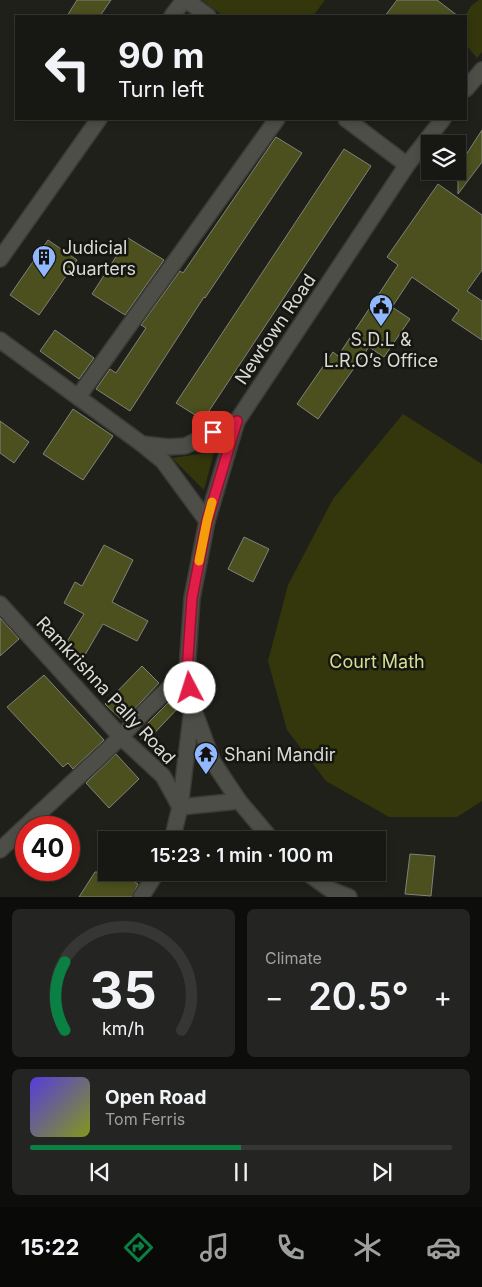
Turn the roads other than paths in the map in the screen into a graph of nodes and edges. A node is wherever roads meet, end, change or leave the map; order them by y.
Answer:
1 (185, 0) edge
2 (173, 15) edge
3 (207, 15) edge
4 (482, 70) edge
5 (467, 88) edge
6 (98, 120) edge
7 (276, 120) edge
8 (347, 120) edge
9 (442, 120) edge
10 (406, 165) junction
11 (0, 259) edge
12 (0, 340) edge
13 (78, 397) junction
14 (237, 421) junction
15 (142, 444) junction
16 (207, 521) junction
17 (0, 604) edge
18 (187, 671) junction
19 (192, 705) junction
20 (121, 737) junction
21 (239, 801) junction
22 (180, 807) junction
23 (174, 831) edge
24 (264, 831) edge
25 (0, 850) edge
26 (151, 881) edge
27 (319, 881) edge
28 (340, 895) edge
29 (141, 897) edge

1 - 2 street
1 - 3 street
4 - 5 street
6 - 11 street
7 - 13 street
8 - 10 street
9 - 10 street, Newtown Road
10 - 14 street, Newtown Road
12 - 13 street
13 - 15 street
14 - 15 street
14 - 16 street, Newtown Road
15 - 16 street
16 - 18 street, Newtown Road
17 - 20 street, Ramkrishna Pally Road
18 - 19 street, Newtown Road
18 - 20 street
19 - 21 street
19 - 22 street
20 - 22 street, Ramkrishna Pally Road
20 - 25 street
21 - 22 street
21 - 24 street
22 - 23 street
26 - 29 street
27 - 28 street

